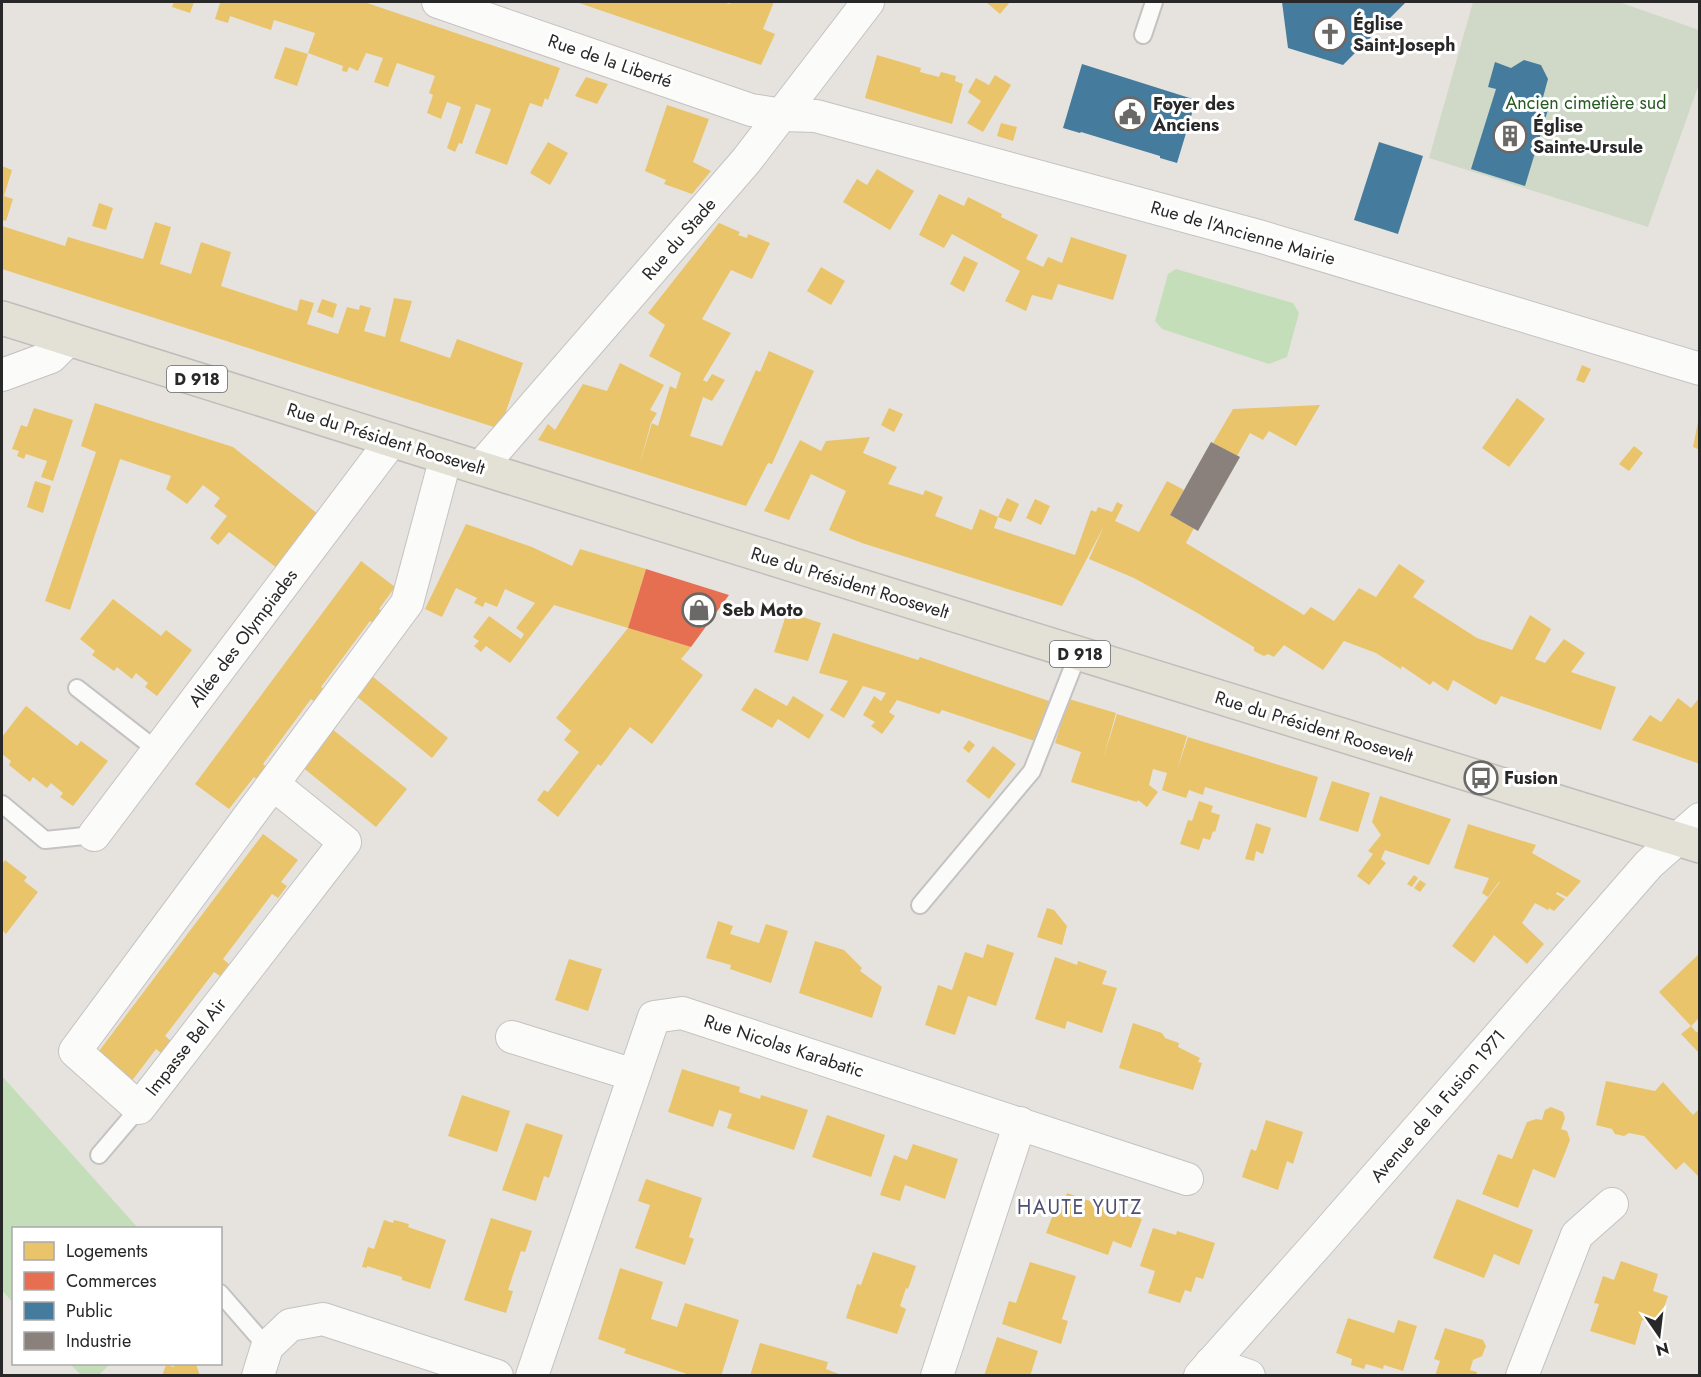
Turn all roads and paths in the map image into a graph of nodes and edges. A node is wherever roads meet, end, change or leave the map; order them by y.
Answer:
1 (438, 2) edge
2 (868, 2) edge
3 (1154, 2) edge
4 (1143, 35) dead end
5 (783, 115) junction
6 (2, 318) edge
7 (69, 339) junction
8 (1700, 369) edge
9 (2, 375) edge
10 (392, 440) junction
11 (446, 457) junction
12 (480, 468) junction
13 (1078, 654) junction
14 (77, 688) dead end
15 (158, 752) junction
16 (273, 784) junction
17 (2, 804) edge
18 (94, 835) joint
19 (1693, 835) edge
20 (920, 905) dead end
21 (512, 1037) dead end
22 (634, 1075) junction
23 (139, 1108) junction
24 (1020, 1123) junction
25 (99, 1155) dead end
26 (1187, 1179) dead end
27 (1612, 1204) dead end
28 (222, 1296) edge
29 (263, 1361) edge
30 (1205, 1369) edge
31 (497, 1376) edge
32 (532, 1376) edge
33 (937, 1376) edge
34 (1249, 1376) edge
35 (1522, 1376) edge

1 - 5 street, Rue de la Liberté
2 - 5 street, Rue du Stade
3 - 4 lane
5 - 8 street, Rue de l'Ancienne Mairie
5 - 12 street, Rue du Stade
6 - 7 main road, Rue du Président Roosevelt / D 918
7 - 9 street
7 - 10 main road, Rue du Président Roosevelt / D 918
10 - 11 main road, Rue du Président Roosevelt / D 918
10 - 15 street, Allée des Olympiades
11 - 12 main road, Rue du Président Roosevelt / D 918
11 - 16 street, Impasse Bel Air
12 - 13 main road, Rue du Président Roosevelt / D 918
13 - 19 main road, Rue du Président Roosevelt / D 918
13 - 20 lane
14 - 15 lane
15 - 18 street, Allée des Olympiades
16 - 23 street, Impasse Bel Air
16 - 23 street, Impasse Bel Air
17 - 18 lane
19 - 30 street, Avenue de la Fusion 1971
21 - 22 street
22 - 24 street, Rue Nicolas Karabatic
22 - 32 street, Rue Nicolas Karabatic
23 - 25 lane
24 - 26 street
24 - 33 street
27 - 35 street
28 - 29 lane
29 - 31 street
30 - 34 street

